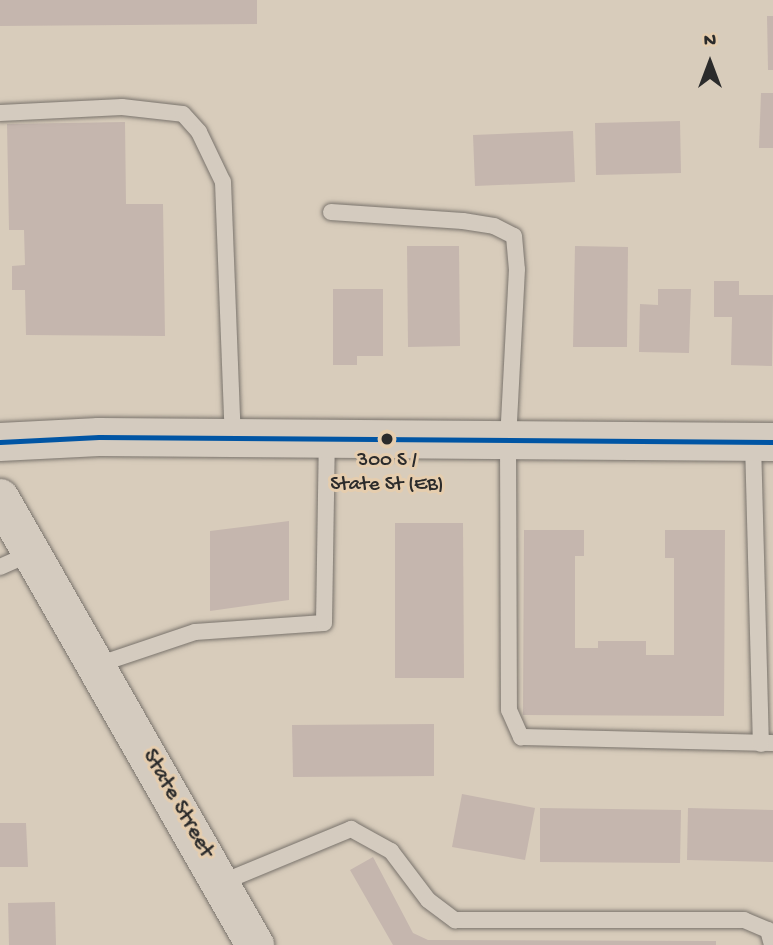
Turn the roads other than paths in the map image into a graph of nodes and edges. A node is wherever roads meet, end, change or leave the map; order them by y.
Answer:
1 (0, 113) edge
2 (331, 212) dead end
3 (233, 438) junction
4 (327, 439) junction
5 (508, 440) junction
6 (0, 442) edge
7 (763, 442) edge
8 (0, 498) edge
9 (16, 560) edge
10 (97, 664) junction
11 (767, 743) edge
12 (223, 882) junction
13 (255, 945) edge
14 (772, 945) edge

1 - 3 lane
2 - 5 lane
3 - 4 street
3 - 6 street
4 - 5 street
4 - 10 lane
5 - 7 street
5 - 11 lane
7 - 11 lane
8 - 9 street, State Street
9 - 10 street, State Street
10 - 12 street, State Street
12 - 13 street, State Street
12 - 14 lane

